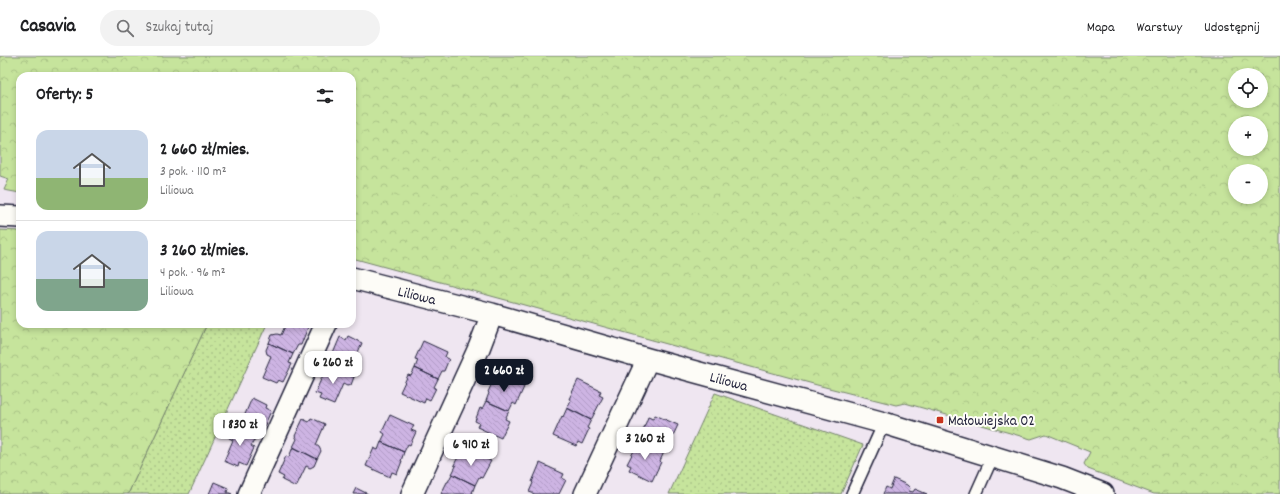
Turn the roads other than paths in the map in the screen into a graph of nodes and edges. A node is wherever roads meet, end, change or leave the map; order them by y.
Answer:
1 (0, 216) edge
2 (16, 217) edge
3 (356, 279) edge
4 (492, 314) junction
5 (324, 328) edge
6 (648, 359) junction
7 (884, 423) junction
8 (993, 456) junction
9 (249, 494) edge
10 (412, 494) edge
11 (586, 494) edge
12 (852, 494) edge
13 (976, 494) edge
14 (1103, 494) edge

1 - 2 street
3 - 4 street, Liliowa
4 - 6 street, Liliowa
4 - 10 street
5 - 9 street
6 - 7 street, Liliowa
6 - 11 street
7 - 8 street, Liliowa
7 - 12 lane
8 - 13 lane
8 - 14 street, Liliowa

